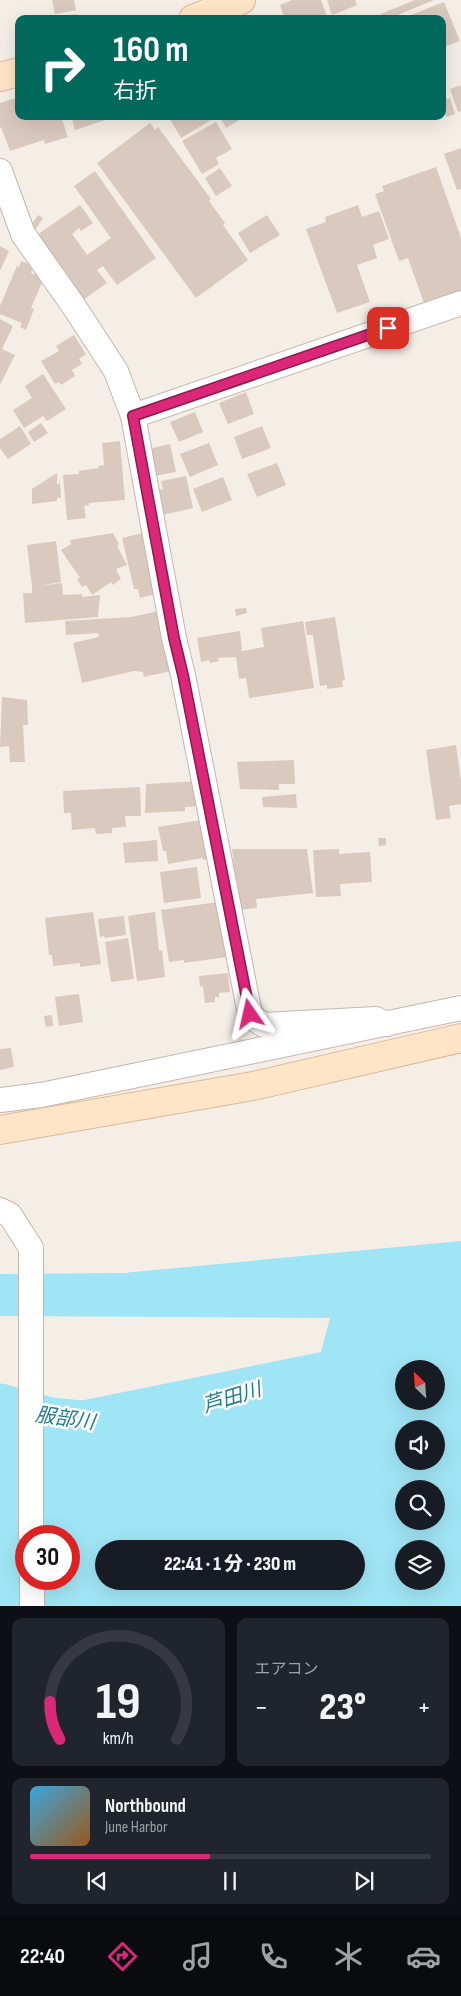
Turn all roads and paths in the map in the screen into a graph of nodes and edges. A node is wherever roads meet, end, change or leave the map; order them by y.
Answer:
1 (241, 0) edge
2 (203, 15) edge
3 (15, 73) edge
4 (0, 77) edge
5 (0, 171) edge
6 (461, 303) edge
7 (133, 416) junction
8 (461, 1008) edge
9 (387, 1024) junction
10 (461, 1038) edge
11 (0, 1100) edge
12 (0, 1130) edge
13 (0, 1210) edge
14 (31, 1525) edge
15 (32, 1590) edge
16 (32, 1606) edge

1 - 2 street
3 - 4 street
5 - 7 street
6 - 7 street
7 - 9 street
8 - 9 street
9 - 11 street
10 - 12 street
13 - 14 street
15 - 16 street

